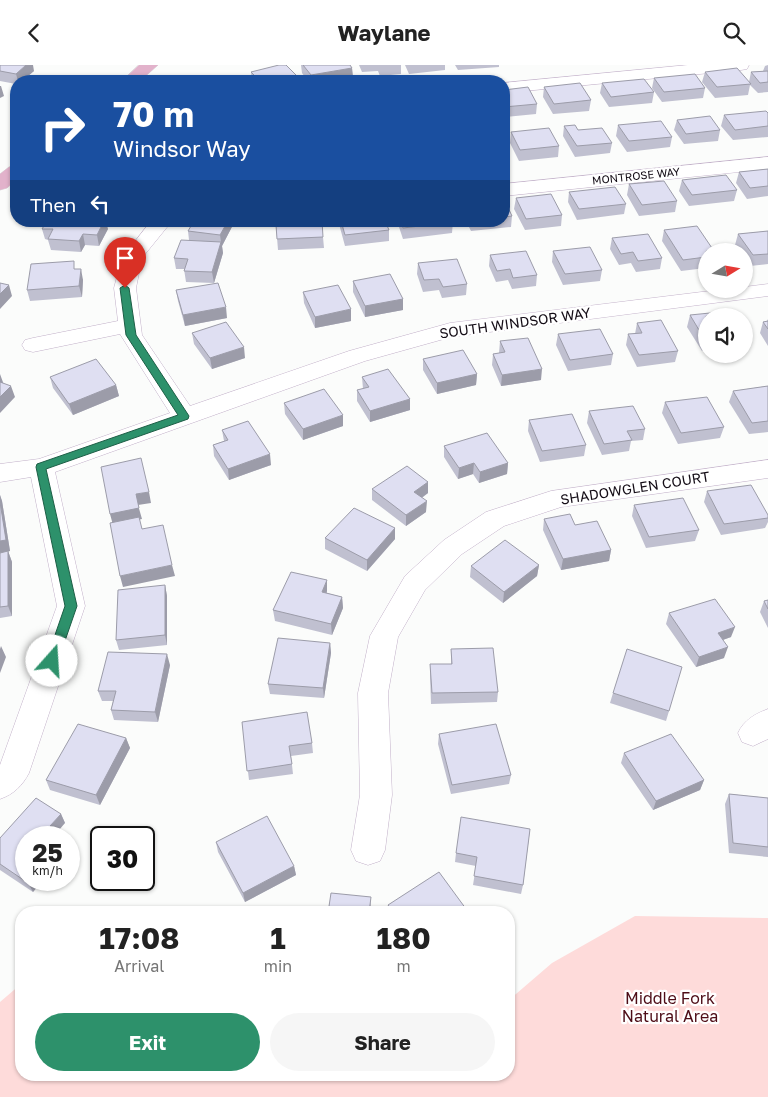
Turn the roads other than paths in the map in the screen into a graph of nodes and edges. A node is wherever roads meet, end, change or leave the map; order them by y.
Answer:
1 (150, 65) edge
2 (741, 65) edge
3 (138, 75) edge
4 (510, 87) edge
5 (768, 163) edge
6 (510, 189) edge
7 (157, 227) edge
8 (768, 290) edge
9 (130, 325) junction
10 (33, 345) dead end
11 (184, 416) junction
12 (41, 467) junction
13 (768, 469) edge
14 (0, 473) edge
15 (0, 785) edge
16 (368, 850) dead end

1 - 3 main road
2 - 4 street
5 - 6 street, MONTROSE WAY
7 - 9 street
8 - 11 street, SOUTH WINDSOR WAY
9 - 10 street
9 - 11 street
11 - 12 street, SOUTH WINDSOR WAY
12 - 14 street, SOUTH WINDSOR WAY
12 - 15 street
13 - 16 street, SHADOWGLEN COURT

